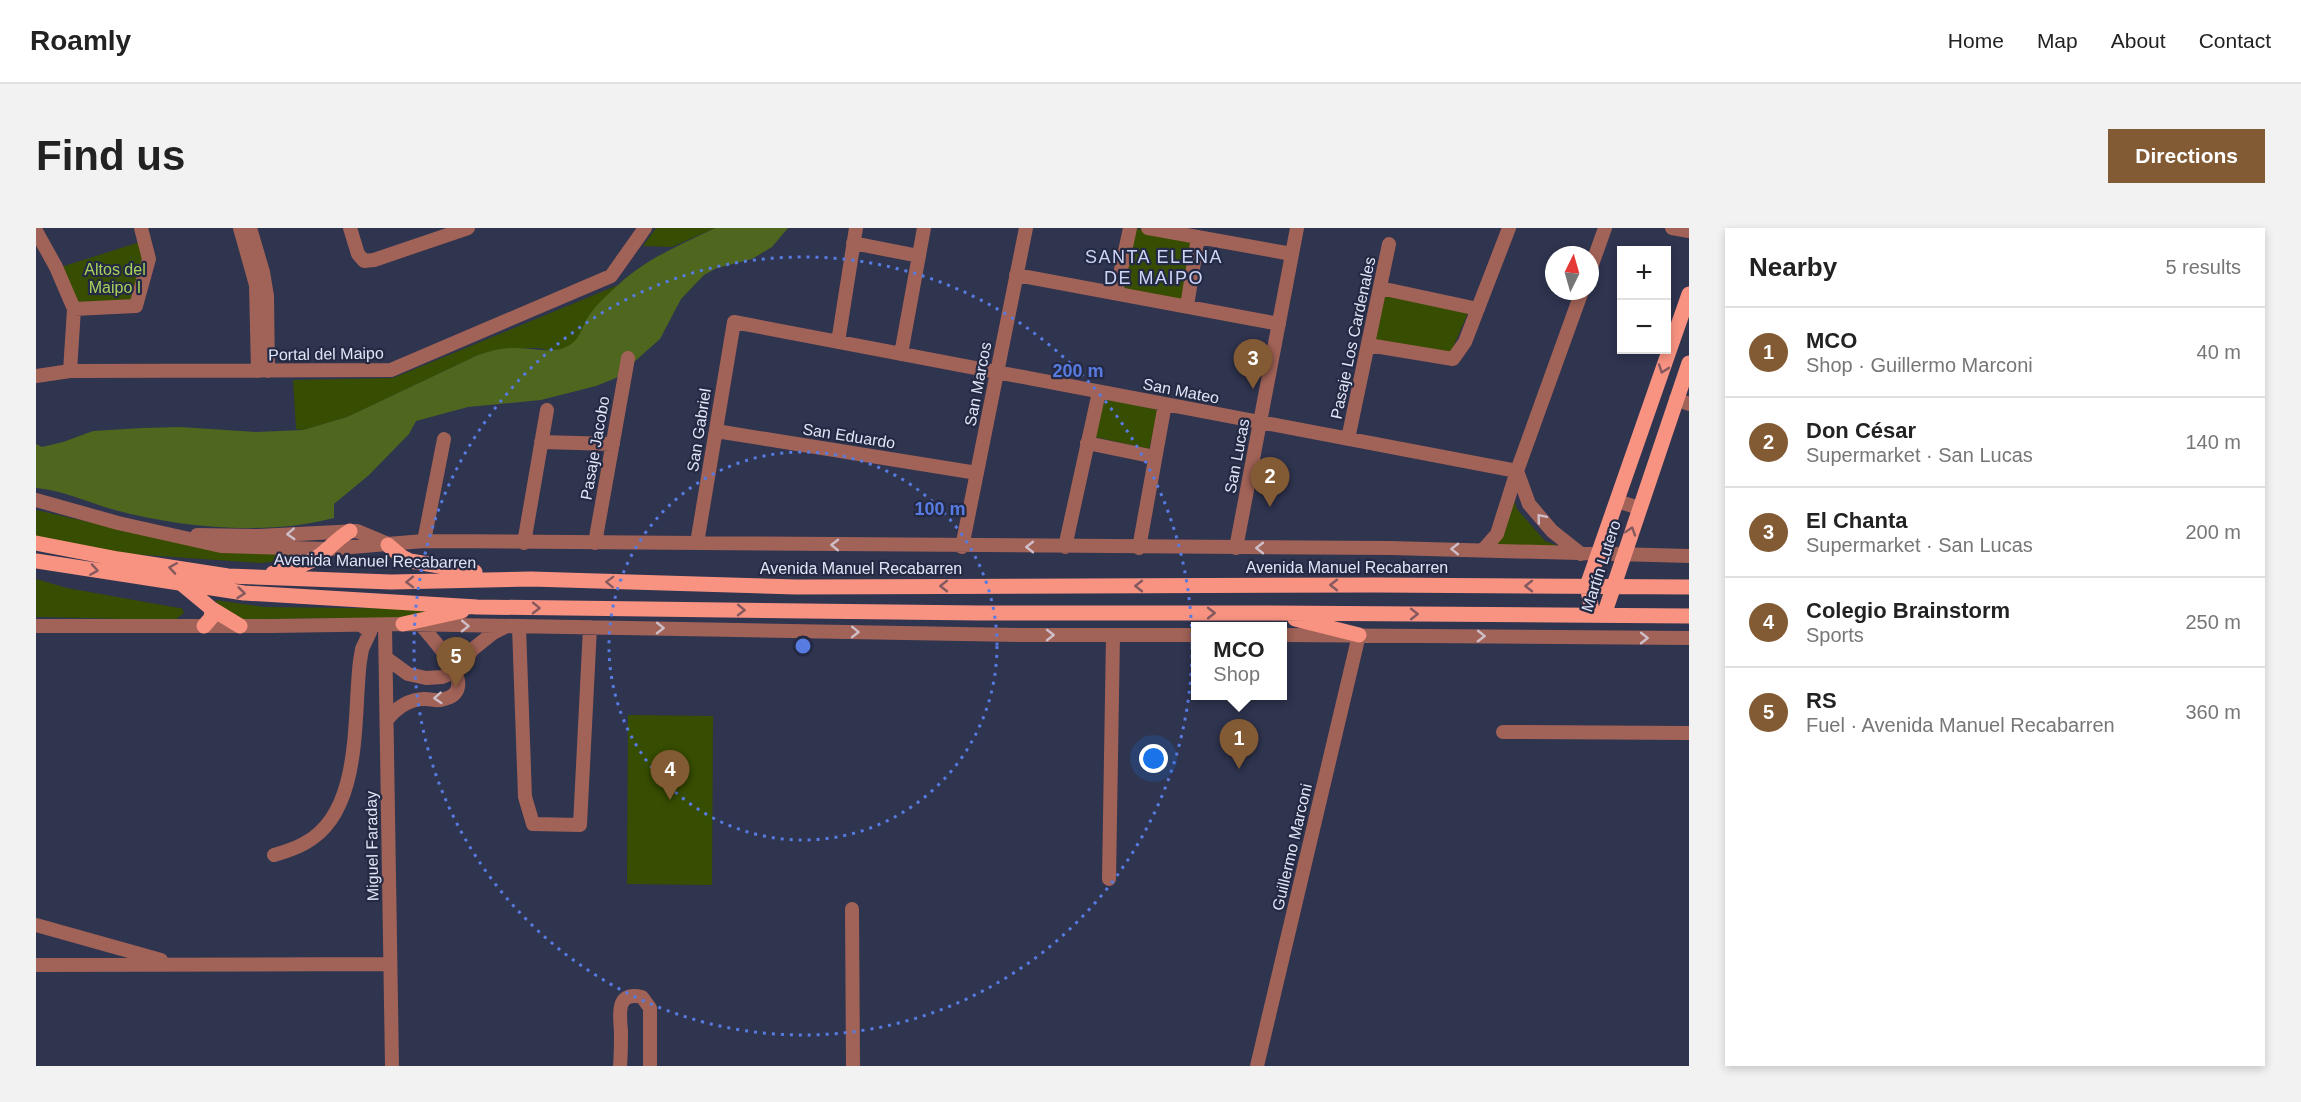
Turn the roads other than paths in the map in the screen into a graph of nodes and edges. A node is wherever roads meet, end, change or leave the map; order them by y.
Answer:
1 (141, 228) edge
2 (240, 228) edge
3 (250, 228) edge
4 (350, 228) edge
5 (468, 228) edge
6 (645, 228) edge
7 (856, 228) edge
8 (924, 228) edge
9 (1026, 228) edge
10 (1130, 228) edge
11 (1148, 228) edge
12 (1297, 228) edge
13 (1509, 228) edge
14 (1605, 228) edge
15 (1672, 228) edge
16 (36, 231) edge
17 (1689, 231) edge
18 (447, 232) edge
19 (1198, 237) junction
20 (853, 243) junction
21 (1389, 244) dead end
22 (1599, 246) edge
23 (252, 250) junction
24 (1292, 254) junction
25 (919, 256) junction
26 (1016, 275) junction
27 (1380, 288) junction
28 (1116, 293) junction
29 (1689, 294) edge
30 (1579, 300) edge
31 (1186, 306) junction
32 (74, 309) junction
33 (1478, 309) junction
34 (734, 322) joint
35 (1279, 324) junction
36 (838, 342) junction
37 (1368, 345) junction
38 (901, 354) junction
39 (628, 358) dead end
40 (1689, 363) edge
41 (70, 371) junction
42 (263, 371) junction
43 (997, 372) junction
44 (36, 376) edge
45 (1099, 392) junction
46 (1682, 401) edge
47 (1165, 404) junction
48 (547, 410) dead end
49 (1260, 422) junction
50 (716, 431) junction
51 (444, 439) dead end
52 (1348, 439) junction
53 (541, 442) junction
54 (1087, 443) junction
55 (613, 444) junction
56 (1155, 458) junction
57 (1517, 471) junction
58 (977, 473) junction
59 (36, 500) edge
60 (1617, 501) junction
61 (1639, 508) junction
62 (350, 531) junction
63 (171, 534) junction
64 (424, 542) junction
65 (36, 543) edge
66 (524, 543) junction
67 (595, 543) junction
68 (697, 543) junction
69 (388, 544) junction
70 (962, 547) junction
71 (1065, 547) junction
72 (1139, 548) junction
73 (1236, 548) junction
74 (327, 549) junction
75 (1483, 550) junction
76 (1581, 554) junction
77 (1598, 555) junction
78 (1623, 556) junction
79 (1689, 556) edge
80 (36, 561) edge
81 (228, 576) junction
82 (531, 579) junction
83 (183, 585) junction
84 (1587, 586) junction
85 (1613, 586) junction
86 (1689, 586) edge
87 (477, 607) junction
88 (212, 609) junction
89 (1272, 613) junction
90 (1599, 615) junction
91 (1689, 616) edge
92 (403, 624) junction
93 (361, 625) junction
94 (385, 625) junction
95 (420, 625) junction
96 (36, 626) edge
97 (204, 626) junction
98 (240, 626) junction
99 (512, 627) junction
100 (590, 627) junction
101 (1113, 635) junction
102 (1191, 635) edge
103 (1287, 635) edge
104 (1359, 635) junction
105 (1598, 637) junction
106 (1689, 638) edge
107 (386, 658) junction
108 (457, 671) junction
109 (387, 720) junction
110 (1503, 732) dead end
111 (1689, 734) edge
112 (274, 855) dead end
113 (1109, 879) dead end
114 (852, 909) dead end
115 (36, 925) edge
116 (176, 964) junction
117 (390, 964) junction
118 (36, 965) edge
119 (392, 1066) edge
120 (620, 1066) edge
121 (650, 1066) edge
122 (853, 1066) edge
123 (1257, 1066) edge

1 - 32 street
2 - 23 street
3 - 23 street
4 - 18 street
5 - 18 street
6 - 42 street, Portal del Maipo
7 - 20 street
8 - 25 street
9 - 26 street, San Marcos
10 - 28 street
11 - 19 street
12 - 24 street, San Lucas
13 - 33 street
14 - 22 street
15 - 17 street
16 - 32 street
19 - 24 street
19 - 31 street
20 - 25 street
20 - 36 street
21 - 27 street, Pasaje Los Cardenales
23 - 42 street
24 - 35 street, San Lucas
25 - 38 street
26 - 28 street
26 - 43 street, San Marcos
27 - 33 street
27 - 37 street, Pasaje Los Cardenales
28 - 31 street
29 -> 60 main road, Martín Lutero
30 - 57 street
31 - 35 street
32 - 41 street
33 - 37 street
34 - 36 street, San Mateo
34 - 50 street, San Gabriel
35 - 49 street, San Lucas
36 - 38 street, San Mateo
37 - 52 street, Pasaje Los Cardenales
38 - 43 street, San Mateo
39 - 55 street, Pasaje Jacobo
40 - 46 main road, Martín Lutero
41 - 42 street, Portal del Maipo
41 - 44 street, Portal del Maipo
43 - 45 street, San Mateo
43 - 58 street, San Marcos
45 - 47 street, San Mateo
45 - 54 street
46 - 61 main road, Martín Lutero
47 - 49 street, San Mateo
47 - 56 street
48 - 53 street
49 - 52 street, San Mateo
49 - 73 street, San Lucas
50 - 58 street, San Eduardo
50 - 68 street, San Gabriel
51 - 64 street
52 - 57 street, San Mateo
53 - 55 street
53 - 66 street
54 - 56 street
54 - 71 street
55 - 67 street, Pasaje Jacobo
56 - 72 street
57 - 75 street
76 -> 57 street
58 - 70 street, San Marcos
59 - 63 street, Avenida Manuel Recabarren
60 - 61 street, Martín Lutero
60 - 77 main road, Martín Lutero
78 -> 61 main road, Martín Lutero
62 -> 63 street, Avenida Manuel Recabarren
62 - 69 street, Avenida Manuel Recabarren
62 - 74 main road
63 - 74 street, Avenida Manuel Recabarren
64 - 66 street, Avenida Manuel Recabarren
64 - 69 street, Avenida Manuel Recabarren
81 -> 65 main road, Avenida Manuel Recabarren
66 - 67 street, Avenida Manuel Recabarren
67 - 68 street, Avenida Manuel Recabarren
70 -> 68 street, Avenida Manuel Recabarren
69 - 74 street, Avenida Manuel Recabarren
69 - 82 main road
71 -> 70 street, Avenida Manuel Recabarren
71 - 72 street, Avenida Manuel Recabarren
72 - 73 street, Avenida Manuel Recabarren
75 -> 73 street, Avenida Manuel Recabarren
74 - 81 main road
75 - 76 street, Avenida Manuel Recabarren
76 - 77 street, Avenida Manuel Recabarren
77 - 78 street, Avenida Manuel Recabarren
77 - 84 main road, Martín Lutero
78 - 79 street, Avenida Manuel Recabarren
78 - 85 main road, Martín Lutero
80 -> 83 main road
82 -> 81 main road, Avenida Manuel Recabarren
84 -> 82 main road, Avenida Manuel Recabarren
83 -> 87 main road
83 - 88 main road
84 - 85 main road, Avenida Manuel Recabarren
84 - 90 main road, Martín Lutero
85 - 86 main road, Avenida Manuel Recabarren
85 - 90 main road, Martín Lutero
87 -> 89 main road
87 - 92 main road
88 - 97 main road
88 - 98 main road
89 -> 90 main road
89 - 104 main road
90 - 91 main road
90 - 105 street, Martín Lutero
92 - 94 street
92 - 95 street
93 - 94 street
93 - 98 street
93 - 112 street
94 - 107 street, Miguel Faraday
95 -> 99 street
95 - 108 street
96 - 97 street
97 - 98 street
99 - 100 street
99 - 100 street
99 - 108 street
100 -> 101 street
101 - 102 street
101 - 113 street
103 - 104 street
104 -> 105 street
104 - 123 street, Guillermo Marconi
105 -> 106 street
107 - 108 street
107 - 109 street, Miguel Faraday
108 -> 109 street
109 - 117 street, Miguel Faraday
110 - 111 street
114 - 122 street
115 - 116 street
116 - 117 street
116 - 118 street
117 - 119 street, Miguel Faraday
120 - 121 street

